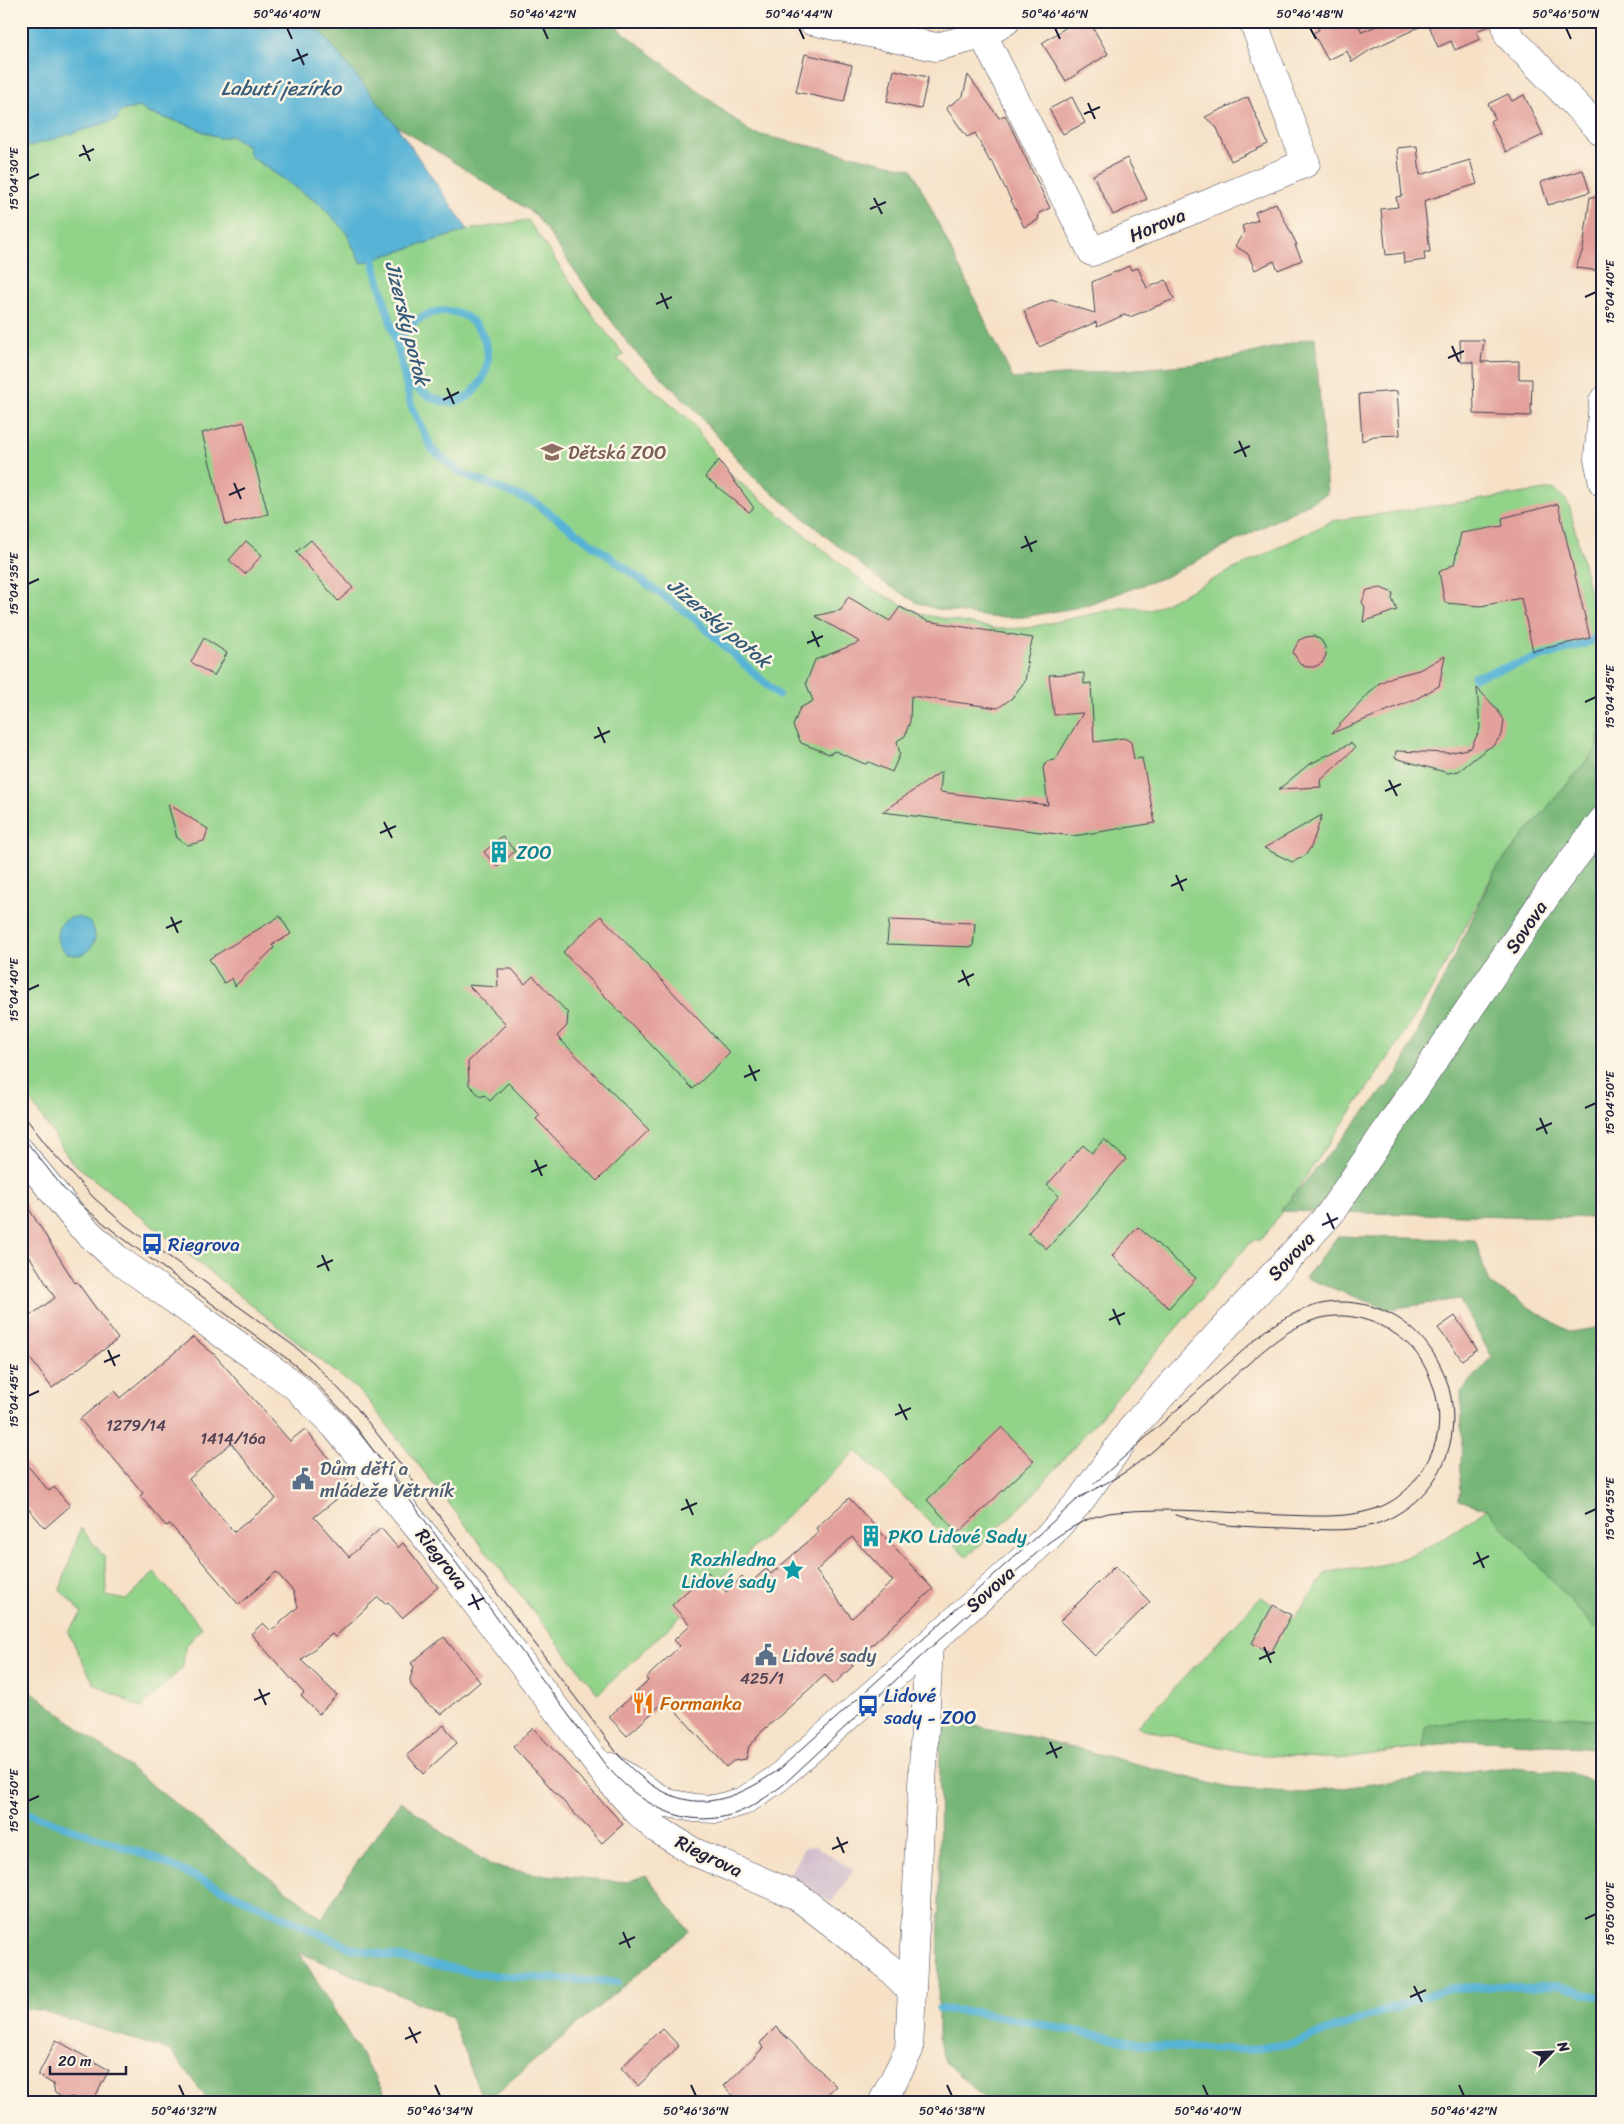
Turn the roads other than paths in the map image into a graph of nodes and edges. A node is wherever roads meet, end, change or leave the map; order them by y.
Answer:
1 (812, 21) edge
2 (1253, 21) edge
3 (1505, 21) edge
4 (995, 28) edge
5 (1603, 132) edge
6 (1603, 401) edge
7 (1601, 471) edge
8 (1603, 820) edge
9 (21, 1152) edge
10 (929, 1646) junction
11 (589, 1752) junction
12 (911, 1990) junction
13 (882, 2103) edge

1 - 4 street
2 - 4 street, Horova
3 - 5 street
6 - 7 street
8 - 10 street, Sovova
9 - 11 street, Riegrova
10 - 11 street
10 - 12 street
11 - 12 street, Riegrova
12 - 13 street

